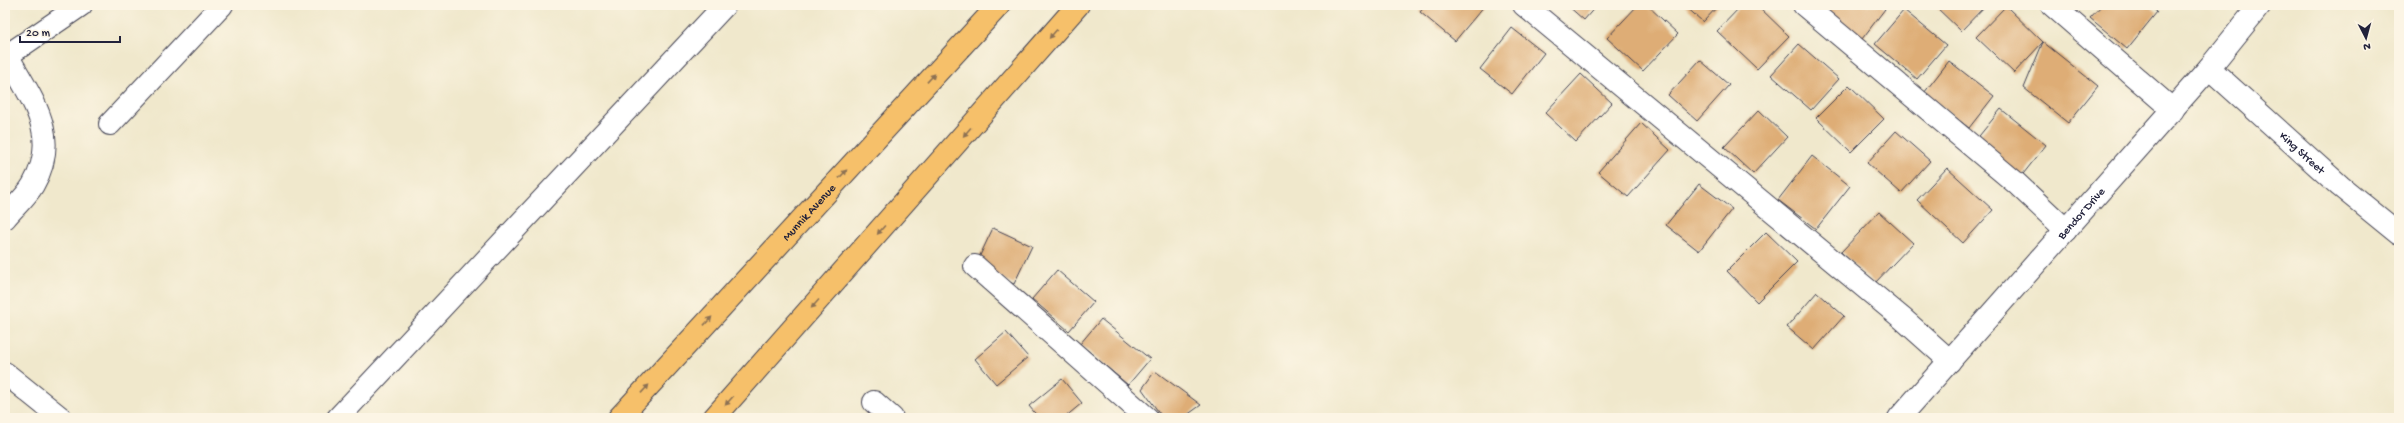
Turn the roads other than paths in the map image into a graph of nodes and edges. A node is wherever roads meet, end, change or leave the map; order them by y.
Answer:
1 (81, 5) edge
2 (222, 5) edge
3 (725, 5) edge
4 (999, 5) edge
5 (1078, 5) edge
6 (1524, 5) edge
7 (1804, 5) edge
8 (2052, 5) edge
9 (2260, 5) edge
10 (6, 56) edge
11 (2209, 68) junction
12 (2173, 110) junction
13 (110, 124) dead end
14 (5, 218) edge
15 (2066, 230) junction
16 (2399, 234) edge
17 (975, 266) dead end
18 (1950, 361) junction
19 (5, 373) edge
20 (874, 402) dead end
21 (61, 418) edge
22 (338, 418) edge
23 (619, 418) edge
24 (714, 418) edge
25 (892, 418) edge
26 (1147, 418) edge
27 (1899, 418) edge

1 - 10 street
2 - 13 street
3 - 22 street
23 -> 4 main road, Munnik Avenue
5 -> 24 main road
6 - 18 street
7 - 15 street
8 - 12 street
9 - 11 street, Bendor Drive
10 - 14 street
11 - 12 street, Bendor Drive
11 - 16 street, King Street
12 - 15 street, Bendor Drive
15 - 18 street, Bendor Drive
17 - 26 street
18 - 27 street, Bendor Drive
19 - 21 street
20 - 25 street

